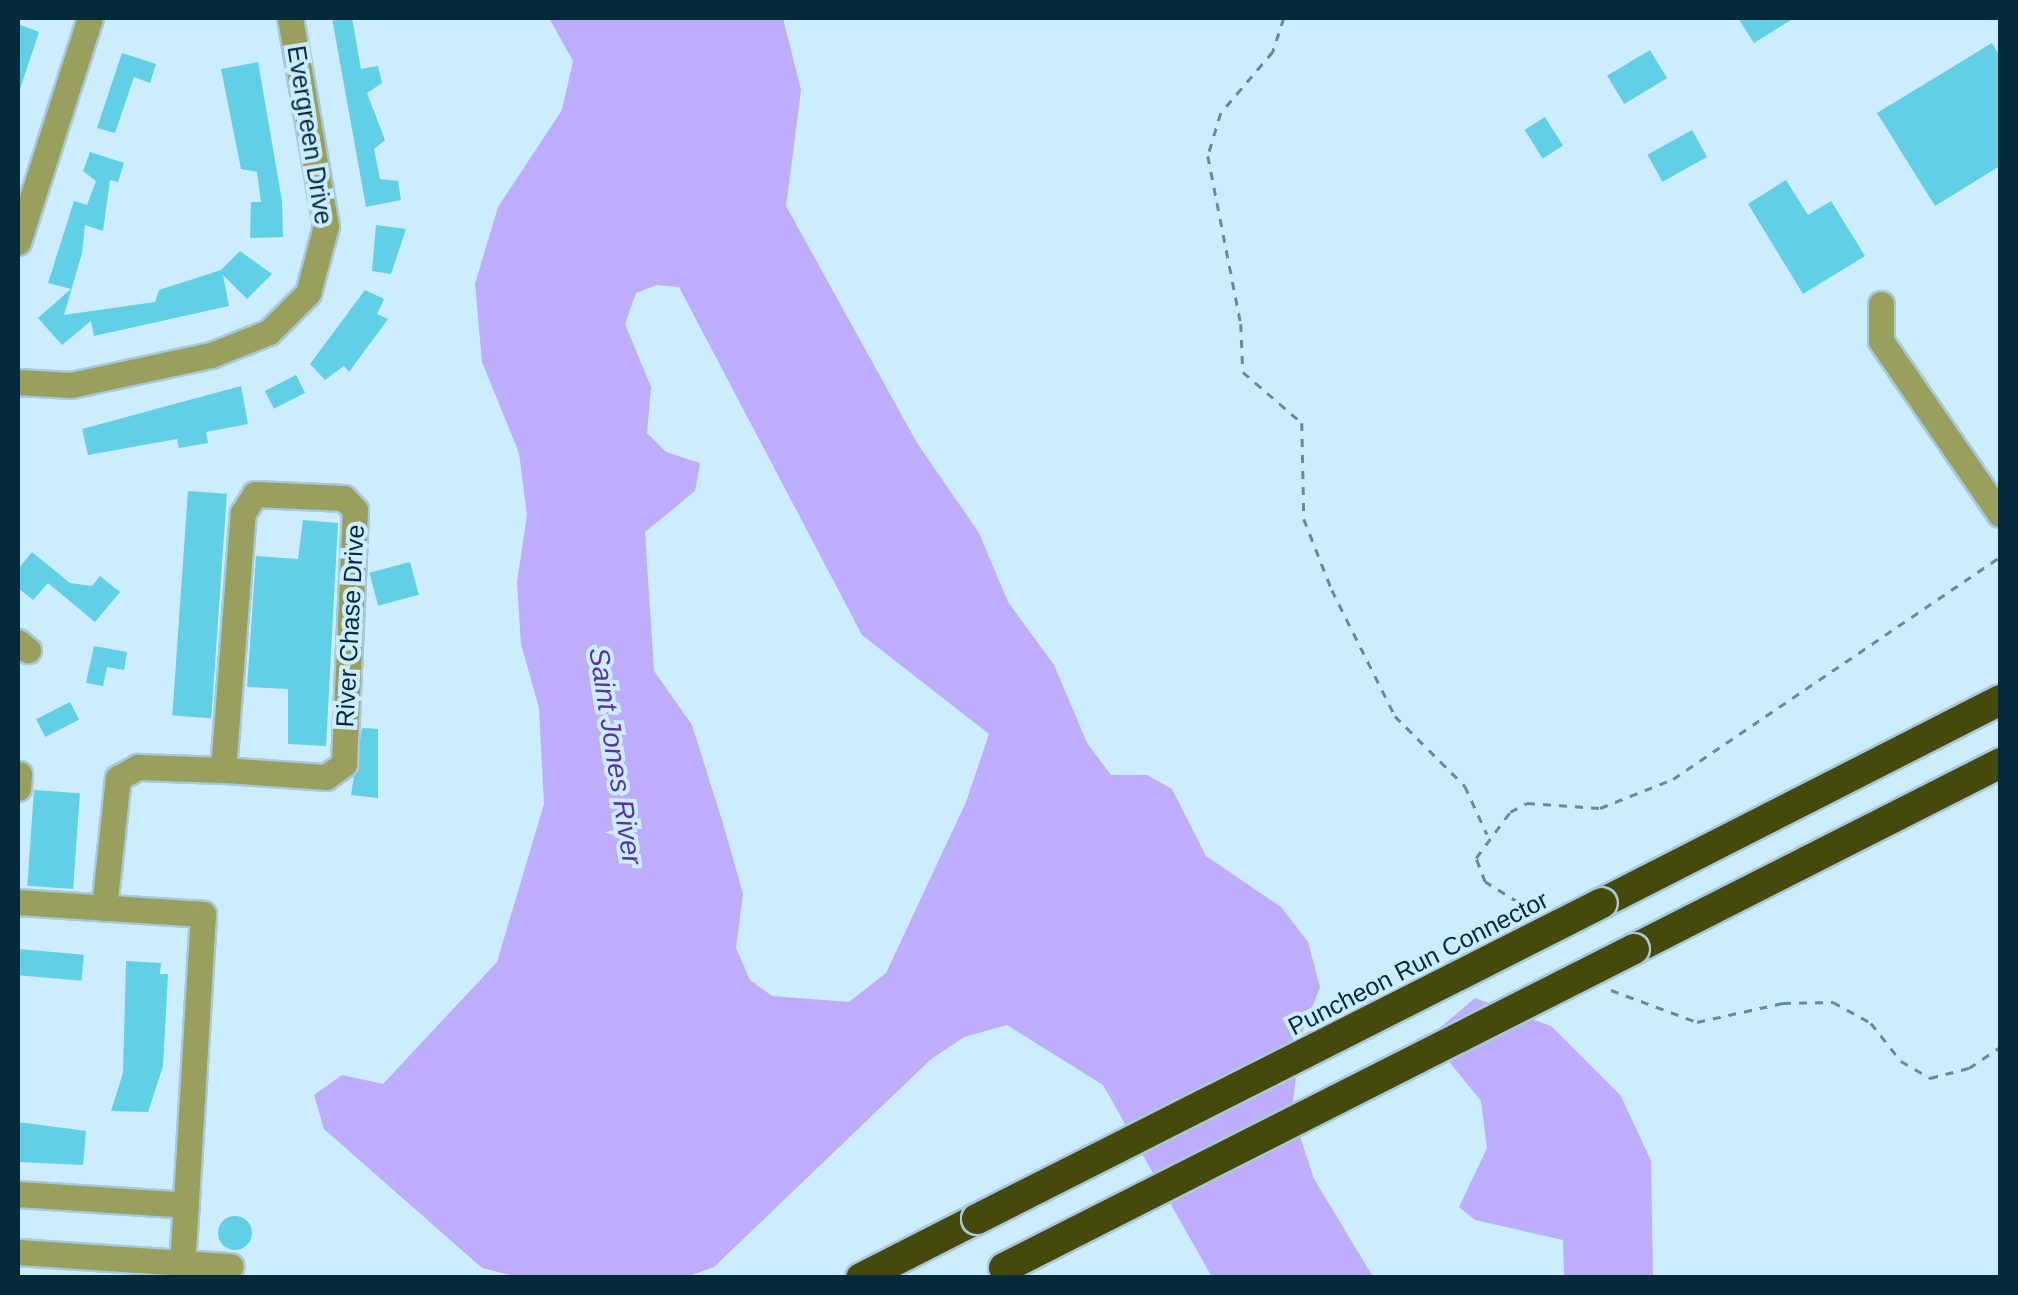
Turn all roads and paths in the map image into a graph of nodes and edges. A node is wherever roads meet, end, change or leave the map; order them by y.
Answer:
1 (90, 18) edge
2 (290, 18) edge
3 (1284, 18) edge
4 (18, 242) edge
5 (1881, 304) dead end
6 (18, 382) edge
7 (2000, 514) edge
8 (2000, 700) edge
9 (2000, 763) edge
10 (223, 770) junction
11 (19, 774) edge
12 (18, 788) edge
13 (1487, 836) dead end
14 (18, 902) edge
15 (104, 908) junction
16 (18, 1194) edge
17 (186, 1206) junction
18 (18, 1252) edge
19 (182, 1263) junction
20 (231, 1266) dead end
21 (994, 1272) edge
22 (861, 1278) edge

1 - 4 street
2 - 6 street, Evergreen Drive
3 - 13 path
5 - 7 street
8 - 22 highway, Puncheon Run Connector, bridge
9 - 21 highway, bridge
10 - 10 street, River Chase Drive
10 - 15 street, River Chase Drive
11 - 12 street
14 - 15 street
15 - 17 street
16 - 17 street
17 - 19 street
18 - 19 street
19 - 20 street

